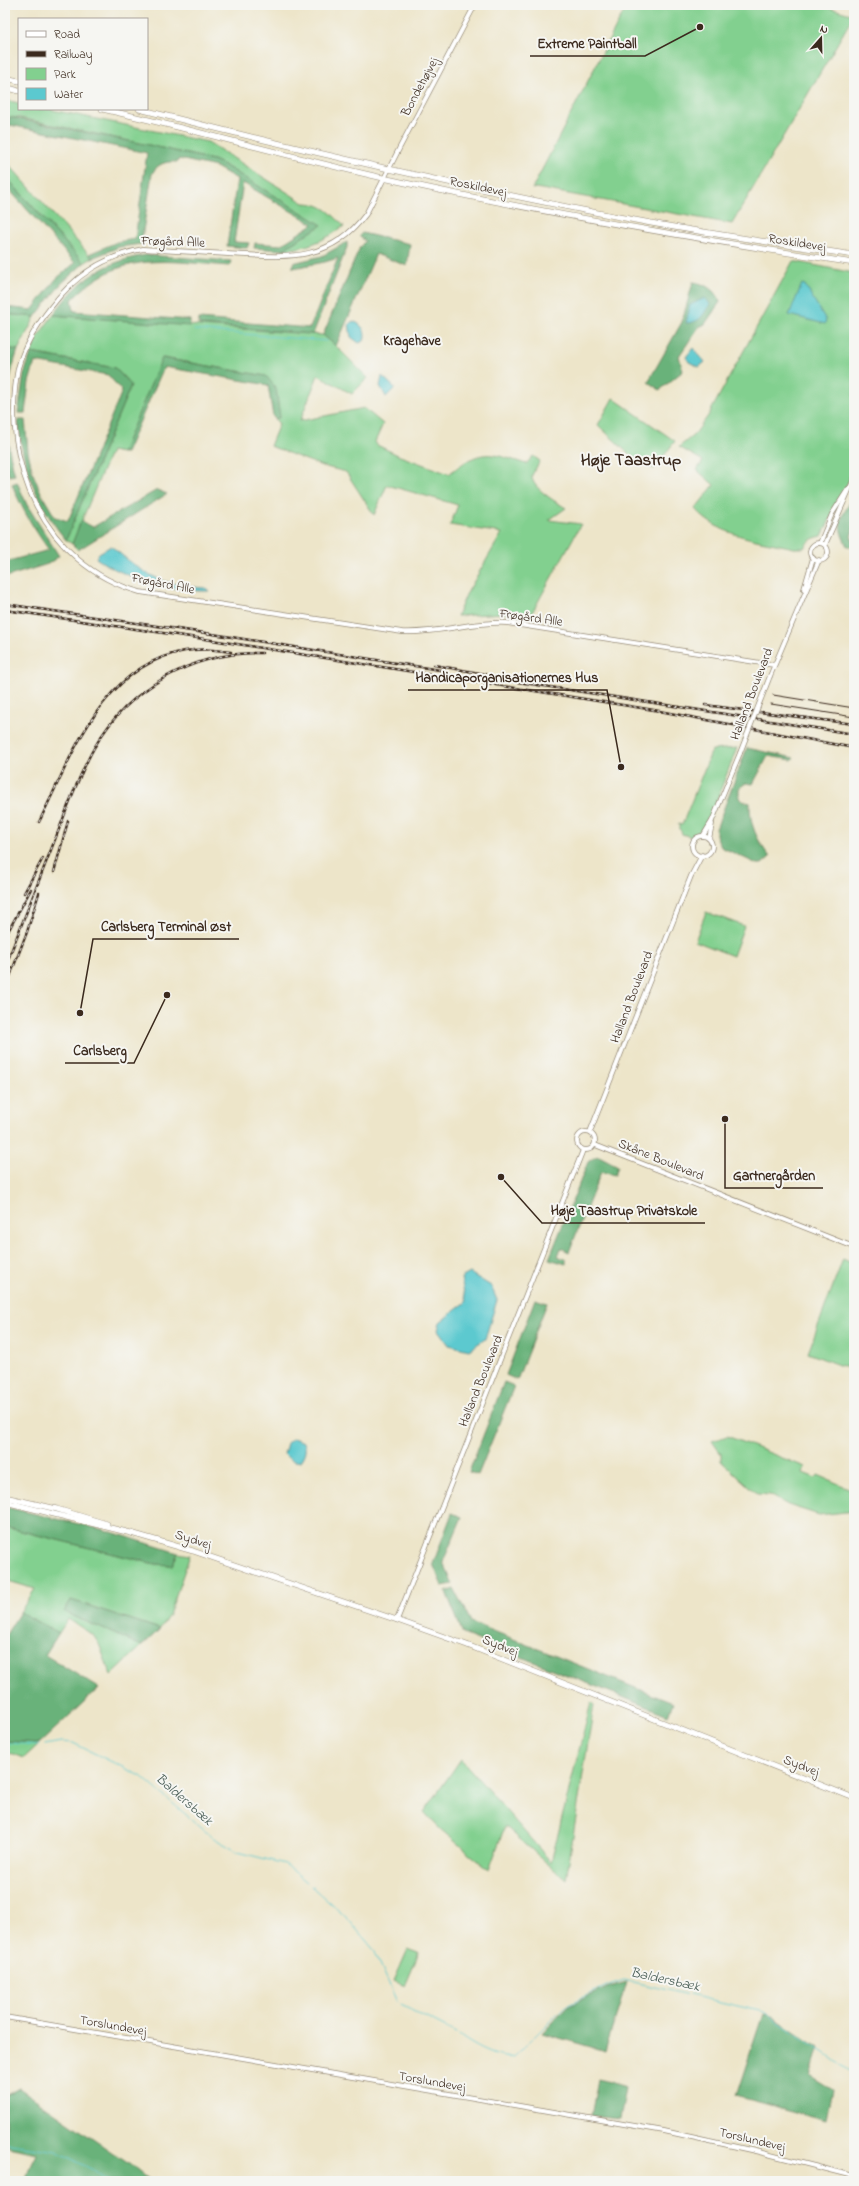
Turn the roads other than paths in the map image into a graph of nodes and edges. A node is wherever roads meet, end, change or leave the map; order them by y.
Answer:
1 (475, 5) edge
2 (5, 78) edge
3 (18, 81) edge
4 (5, 88) edge
5 (18, 91) edge
6 (106, 110) edge
7 (143, 110) edge
8 (389, 169) junction
9 (384, 178) junction
10 (854, 256) edge
11 (854, 263) edge
12 (854, 479) edge
13 (852, 484) junction
14 (820, 543) junction
15 (825, 545) junction
16 (813, 558) junction
17 (819, 560) junction
18 (802, 596) junction
19 (774, 665) junction
20 (712, 821) junction
21 (703, 836) junction
22 (709, 839) junction
23 (699, 855) junction
24 (590, 1132) junction
25 (595, 1144) junction
26 (583, 1150) junction
27 (854, 1247) edge
28 (5, 1498) edge
29 (5, 1502) edge
30 (131, 1533) junction
31 (397, 1620) junction
32 (854, 1798) edge
33 (5, 2017) edge
34 (854, 2176) edge

1 - 8 street, Bondehøjvej
2 - 3 main road
4 - 5 main road
6 - 9 main road, Roskildevej
7 - 8 main road, Roskildevej
8 - 9 street, Bondehøjvej
8 - 10 main road, Roskildevej
9 - 11 main road, Roskildevej
9 - 19 street, Frøgård Alle
12 - 13 street
13 - 14 street
13 - 15 street
14 - 15 street
14 - 16 street
15 - 17 street
16 - 17 street
16 - 18 street, Halland Boulevard
17 - 18 street, Halland Boulevard
18 - 19 street, Halland Boulevard
19 - 20 street, Halland Boulevard, bridge
20 - 21 street, Halland Boulevard
20 - 22 street, Halland Boulevard
21 - 22 street
21 - 23 street
22 - 23 street
23 - 24 street, Halland Boulevard
24 - 25 street
24 - 26 street
25 - 26 street
25 - 27 street, Skåne Boulevard
26 - 31 street, Halland Boulevard
28 - 30 main road, Sydvej
29 - 30 main road, Sydvej
30 - 31 main road, Sydvej
31 - 32 main road, Sydvej
33 - 34 street, Torslundevej

